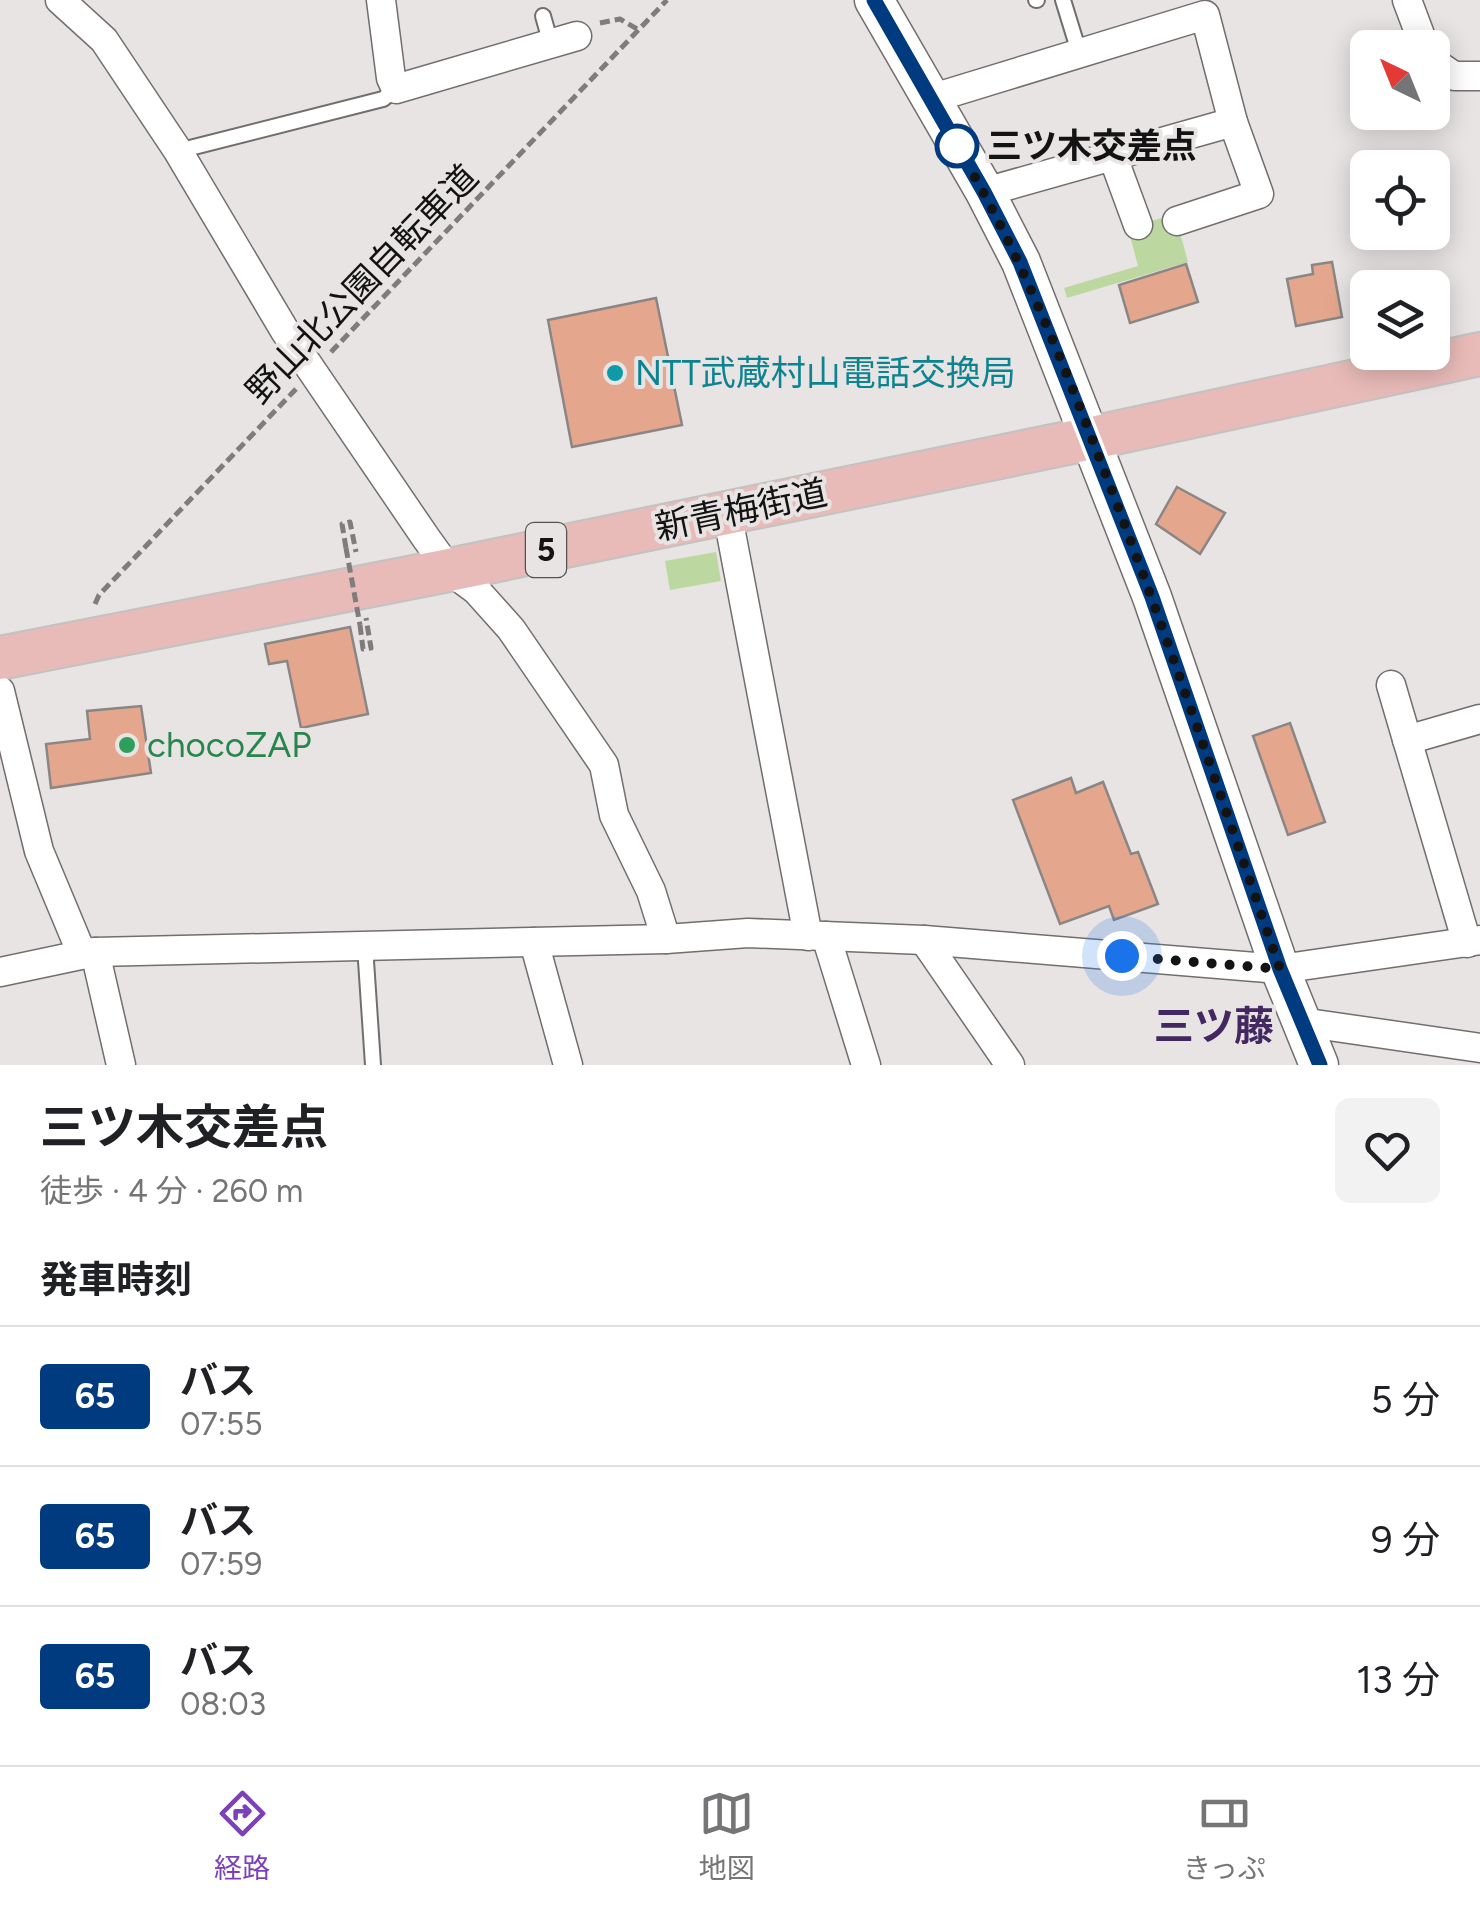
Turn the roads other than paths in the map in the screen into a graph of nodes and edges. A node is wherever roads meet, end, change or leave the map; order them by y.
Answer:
1 (60, 0) edge
2 (381, 0) edge
3 (874, 0) edge
4 (1063, 0) edge
5 (1407, 0) edge
6 (542, 16) dead end
7 (1418, 30) edge
8 (564, 40) joint
9 (1079, 52) junction
10 (1450, 73) edge
11 (1480, 76) edge
12 (396, 89) junction
13 (930, 99) junction
14 (1234, 122) junction
15 (178, 151) junction
16 (1113, 156) junction
17 (984, 192) junction
18 (1176, 220) dead end
19 (1138, 225) dead end
20 (1480, 354) edge
21 (1092, 438) junction
22 (727, 512) junction
23 (449, 570) junction
24 (0, 658) edge
25 (1391, 684) dead end
26 (0, 691) edge
27 (1480, 719) edge
28 (1407, 740) junction
29 (817, 936) junction
30 (666, 940) junction
31 (924, 940) junction
32 (534, 942) junction
33 (1474, 942) edge
34 (365, 946) junction
35 (88, 953) junction
36 (1280, 969) junction
37 (0, 972) edge
38 (1301, 1022) junction
39 (1480, 1048) edge
40 (121, 1065) edge
41 (374, 1065) edge
42 (568, 1065) edge
43 (866, 1065) edge
44 (1010, 1065) edge
45 (1320, 1065) edge

1 - 15 street
2 - 12 street
3 - 13 main road
4 - 9 lane
5 - 7 street
6 - 8 lane
8 - 12 street
9 - 13 street
9 - 14 street
10 - 11 street
12 - 15 lane
13 - 17 main road
14 - 16 street
14 - 18 street
15 - 23 street
16 - 17 street
16 - 19 street
17 - 21 main road
20 - 21 main road, 新青梅街道 / 5
21 - 22 main road, 新青梅街道 / 5
21 - 36 main road
22 - 23 main road, 新青梅街道 / 5
22 - 29 street
23 - 24 main road, 新青梅街道 / 5
23 - 30 street
25 - 28 street
26 - 35 street
27 - 28 street
28 - 33 street
29 - 30 street
29 - 31 street
29 - 43 street
30 - 32 street
31 - 36 street
31 - 44 street
32 - 34 street
32 - 42 street
33 - 36 street
34 - 35 street
34 - 41 lane
35 - 37 street
35 - 40 street
36 - 38 main road
38 - 39 street
38 - 45 main road

